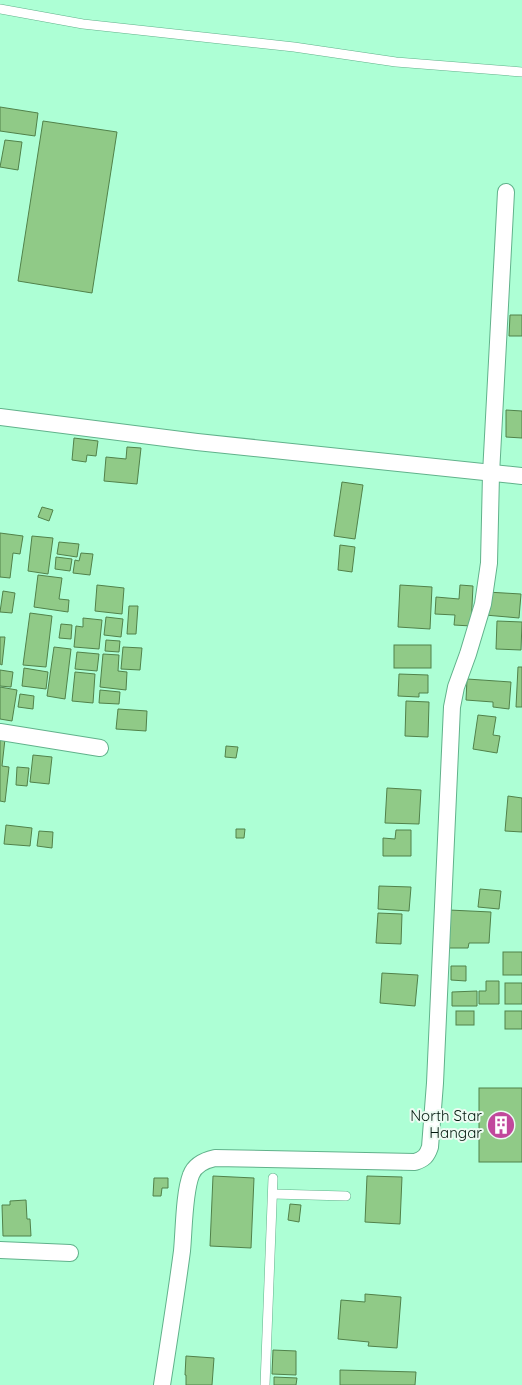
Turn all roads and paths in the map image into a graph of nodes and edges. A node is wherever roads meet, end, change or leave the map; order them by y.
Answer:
1 (0, 9) edge
2 (522, 72) edge
3 (506, 192) dead end
4 (0, 417) edge
5 (491, 474) junction
6 (522, 476) edge
7 (0, 732) edge
8 (100, 748) dead end
9 (273, 1178) dead end
10 (272, 1194) junction
11 (346, 1196) dead end
12 (0, 1250) edge
13 (70, 1253) dead end
14 (162, 1385) edge
15 (265, 1385) edge

1 - 2 lane
3 - 5 street
4 - 5 street
5 - 6 street
5 - 14 street
7 - 8 street
9 - 10 lane
10 - 11 lane
10 - 15 lane
12 - 13 street

